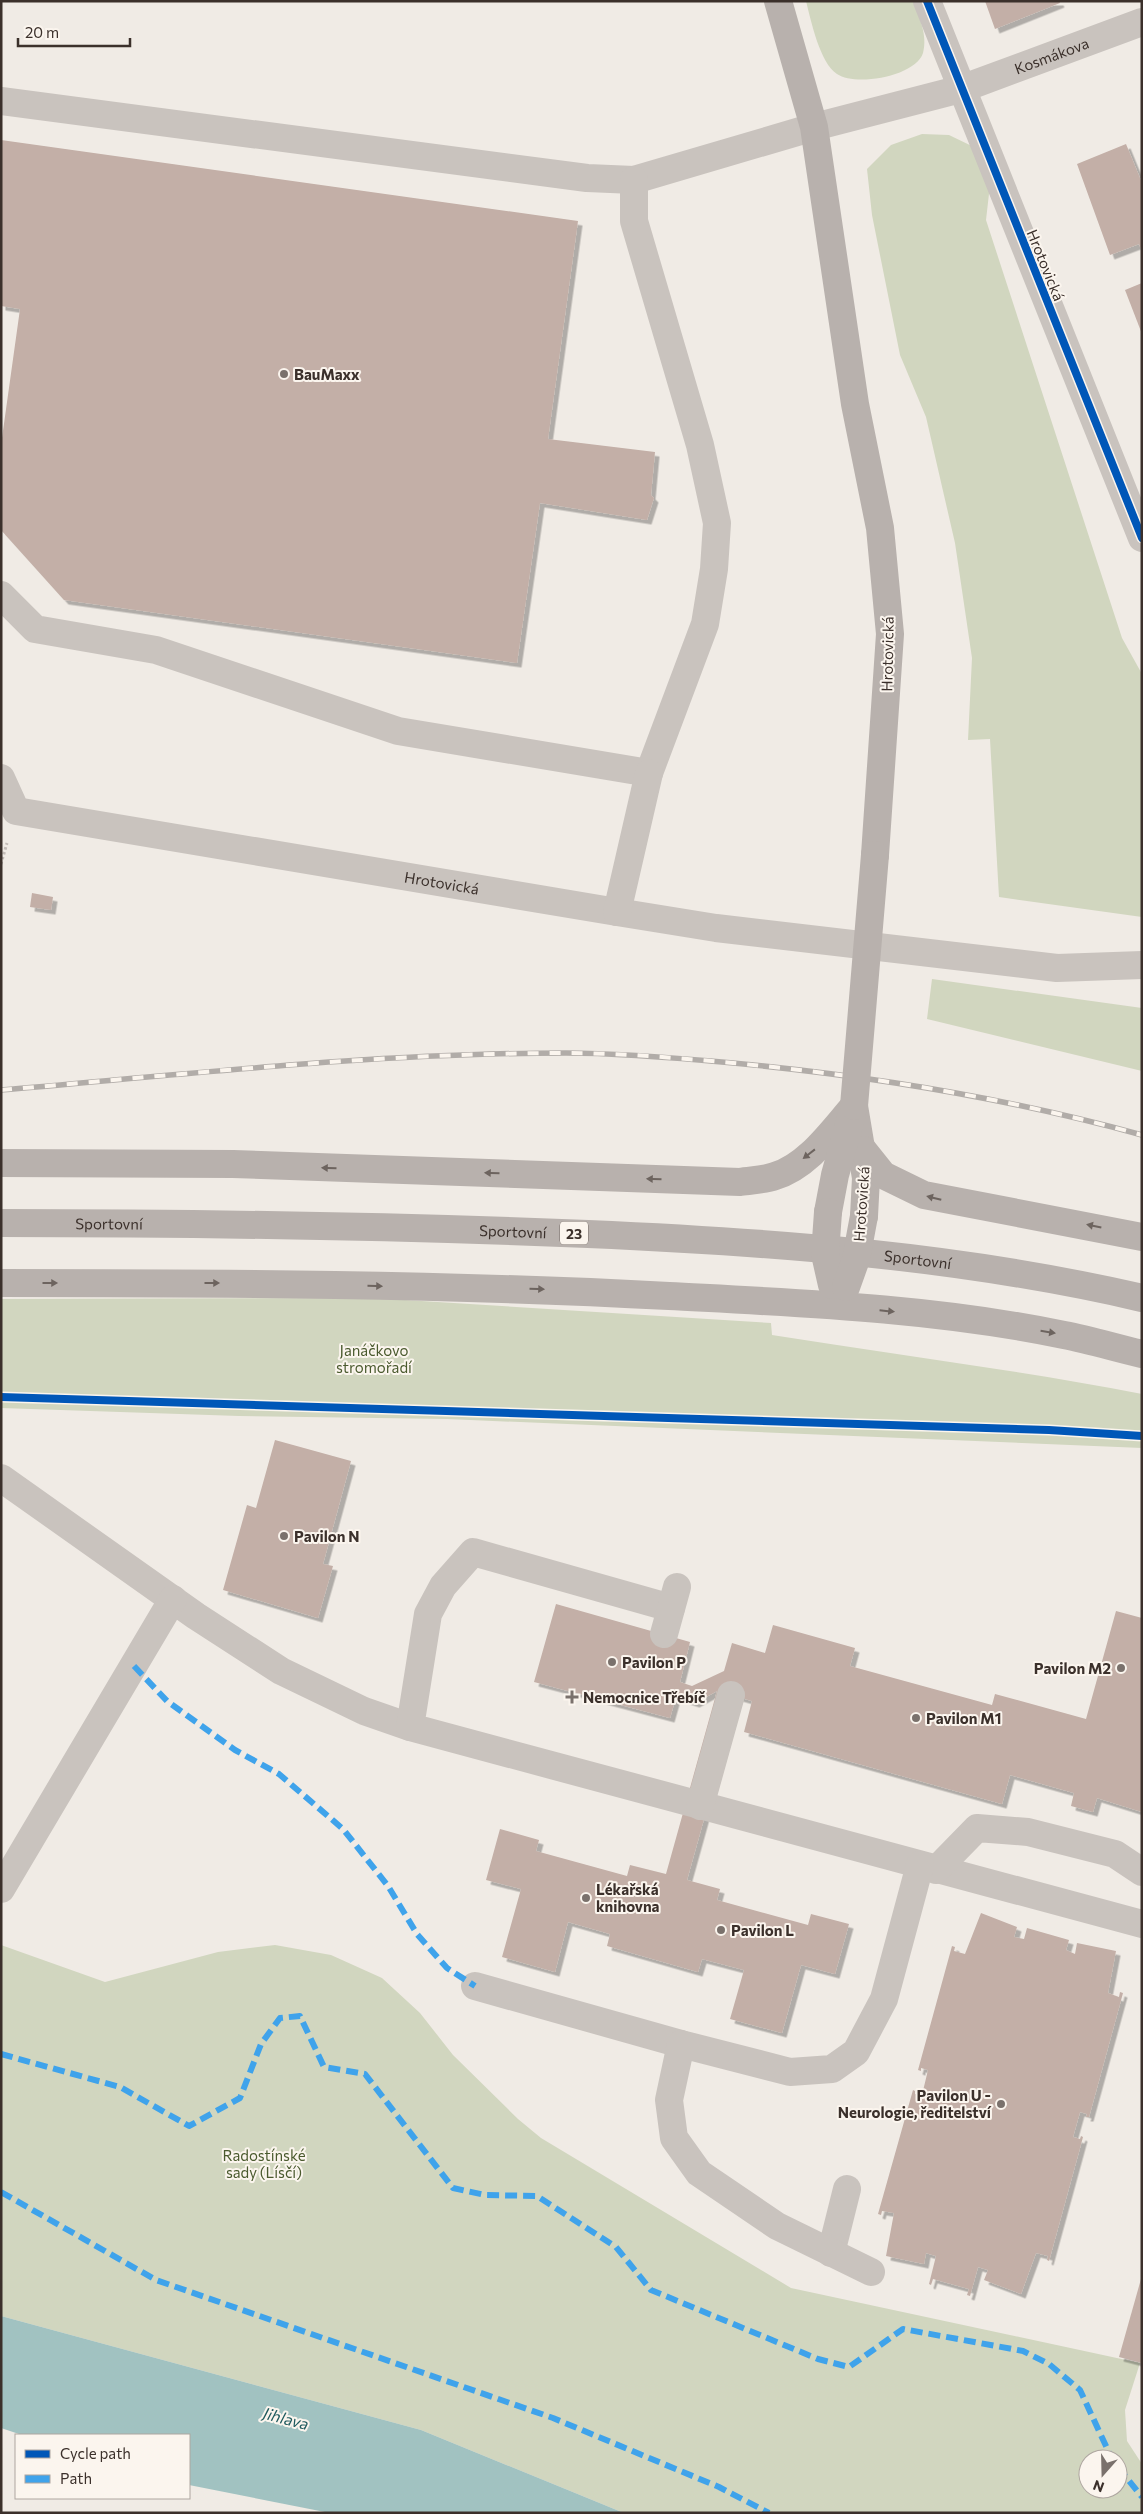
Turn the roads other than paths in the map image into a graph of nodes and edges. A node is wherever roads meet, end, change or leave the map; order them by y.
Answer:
1 (778, 1) edge
2 (927, 1) edge
3 (1142, 22) edge
4 (961, 89) junction
5 (1, 101) edge
6 (814, 127) junction
7 (634, 180) junction
8 (1142, 538) edge
9 (1, 595) edge
10 (648, 773) junction
11 (1, 778) edge
12 (8, 811) edge
13 (618, 912) junction
14 (1142, 965) edge
15 (854, 1106) junction
16 (863, 1150) junction
17 (1, 1163) edge
18 (1, 1223) edge
19 (1142, 1237) edge
20 (1, 1283) edge
21 (839, 1293) junction
22 (1142, 1298) edge
23 (1142, 1354) edge
24 (1, 1478) edge
25 (173, 1599) junction
26 (664, 1634) dead end
27 (731, 1695) dead end
28 (410, 1727) junction
29 (700, 1806) junction
30 (928, 1868) junction
31 (1142, 1872) edge
32 (1, 1889) edge
33 (1142, 1924) edge
34 (475, 1986) dead end
35 (681, 2044) junction
36 (847, 2188) dead end
37 (831, 2253) junction
38 (871, 2272) dead end

1 - 6 main road, Hrotovická
2 - 4 street, Hrotovická
3 - 4 street, Kosmákova
4 - 6 street
4 - 8 street, Hrotovická
5 - 7 street
6 - 7 street
6 - 15 main road, Hrotovická, bridge
7 - 10 street
9 - 10 street
10 - 13 street
11 - 12 street, Hrotovická
12 - 13 street, Hrotovická
13 - 14 street, Hrotovická
15 - 16 main road, Hrotovická
15 -> 17 main road
15 - 21 main road, Hrotovická, bridge
19 -> 16 main road
16 - 21 main road, Hrotovická, bridge
18 - 22 main road, Sportovní / 23
20 -> 21 main road
21 -> 23 main road
24 - 25 street
25 - 28 street
25 - 32 street
26 - 28 street
27 - 29 street
28 - 29 street
29 - 30 street
30 - 31 street
30 - 33 street
30 - 35 street
34 - 35 street
35 - 37 street
36 - 37 street
37 - 38 street

